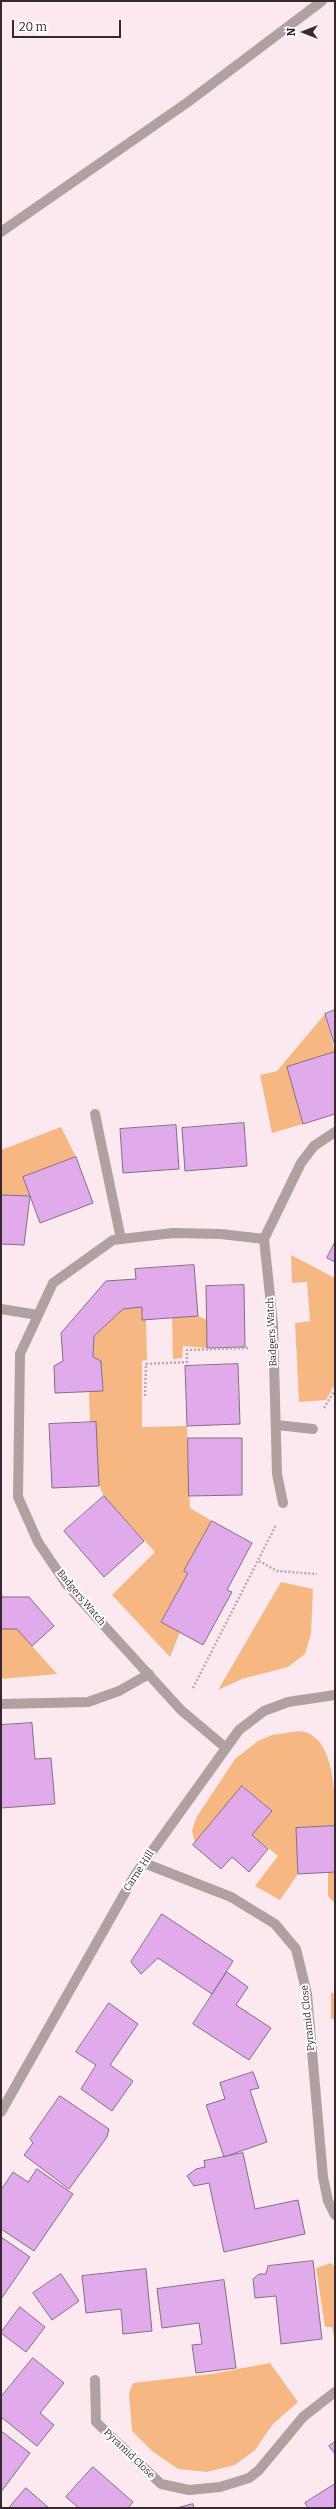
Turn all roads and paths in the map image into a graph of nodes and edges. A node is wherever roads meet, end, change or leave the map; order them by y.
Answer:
1 (322, 1) edge
2 (1, 232) edge
3 (95, 1114) dead end
4 (335, 1132) edge
5 (121, 1239) junction
6 (264, 1239) junction
7 (1, 1309) edge
8 (38, 1315) junction
9 (248, 1348) dead end
10 (145, 1396) dead end
11 (277, 1425) junction
12 (313, 1429) dead end
13 (283, 1503) joint
14 (259, 1561) junction
15 (317, 1574) dead end
16 (148, 1674) junction
17 (335, 1695) edge
18 (1, 1704) edge
19 (181, 1710) junction
20 (226, 1748) junction
21 (144, 1863) junction
22 (1, 2112) edge
23 (335, 2214) edge
24 (95, 2380) dead end
25 (335, 2392) edge

1 - 2 street
3 - 5 street
4 - 6 street
5 - 6 street, Badgers Watch
5 - 8 street, Badgers Watch
6 - 11 street, Badgers Watch
7 - 8 street
8 - 16 street, Badgers Watch
9 - 10 path
11 - 12 street
11 - 13 street, Badgers Watch
13 - 14 path
14 - 15 path
14 - 19 path
16 - 18 street
16 - 19 street, Badgers Watch
17 - 20 street, Carne Hill
19 - 20 street, Badgers Watch
20 - 21 street, Carne Hill
21 - 22 street, Carne Hill
21 - 23 street, Pyramid Close
24 - 25 street, Pyramid Close

